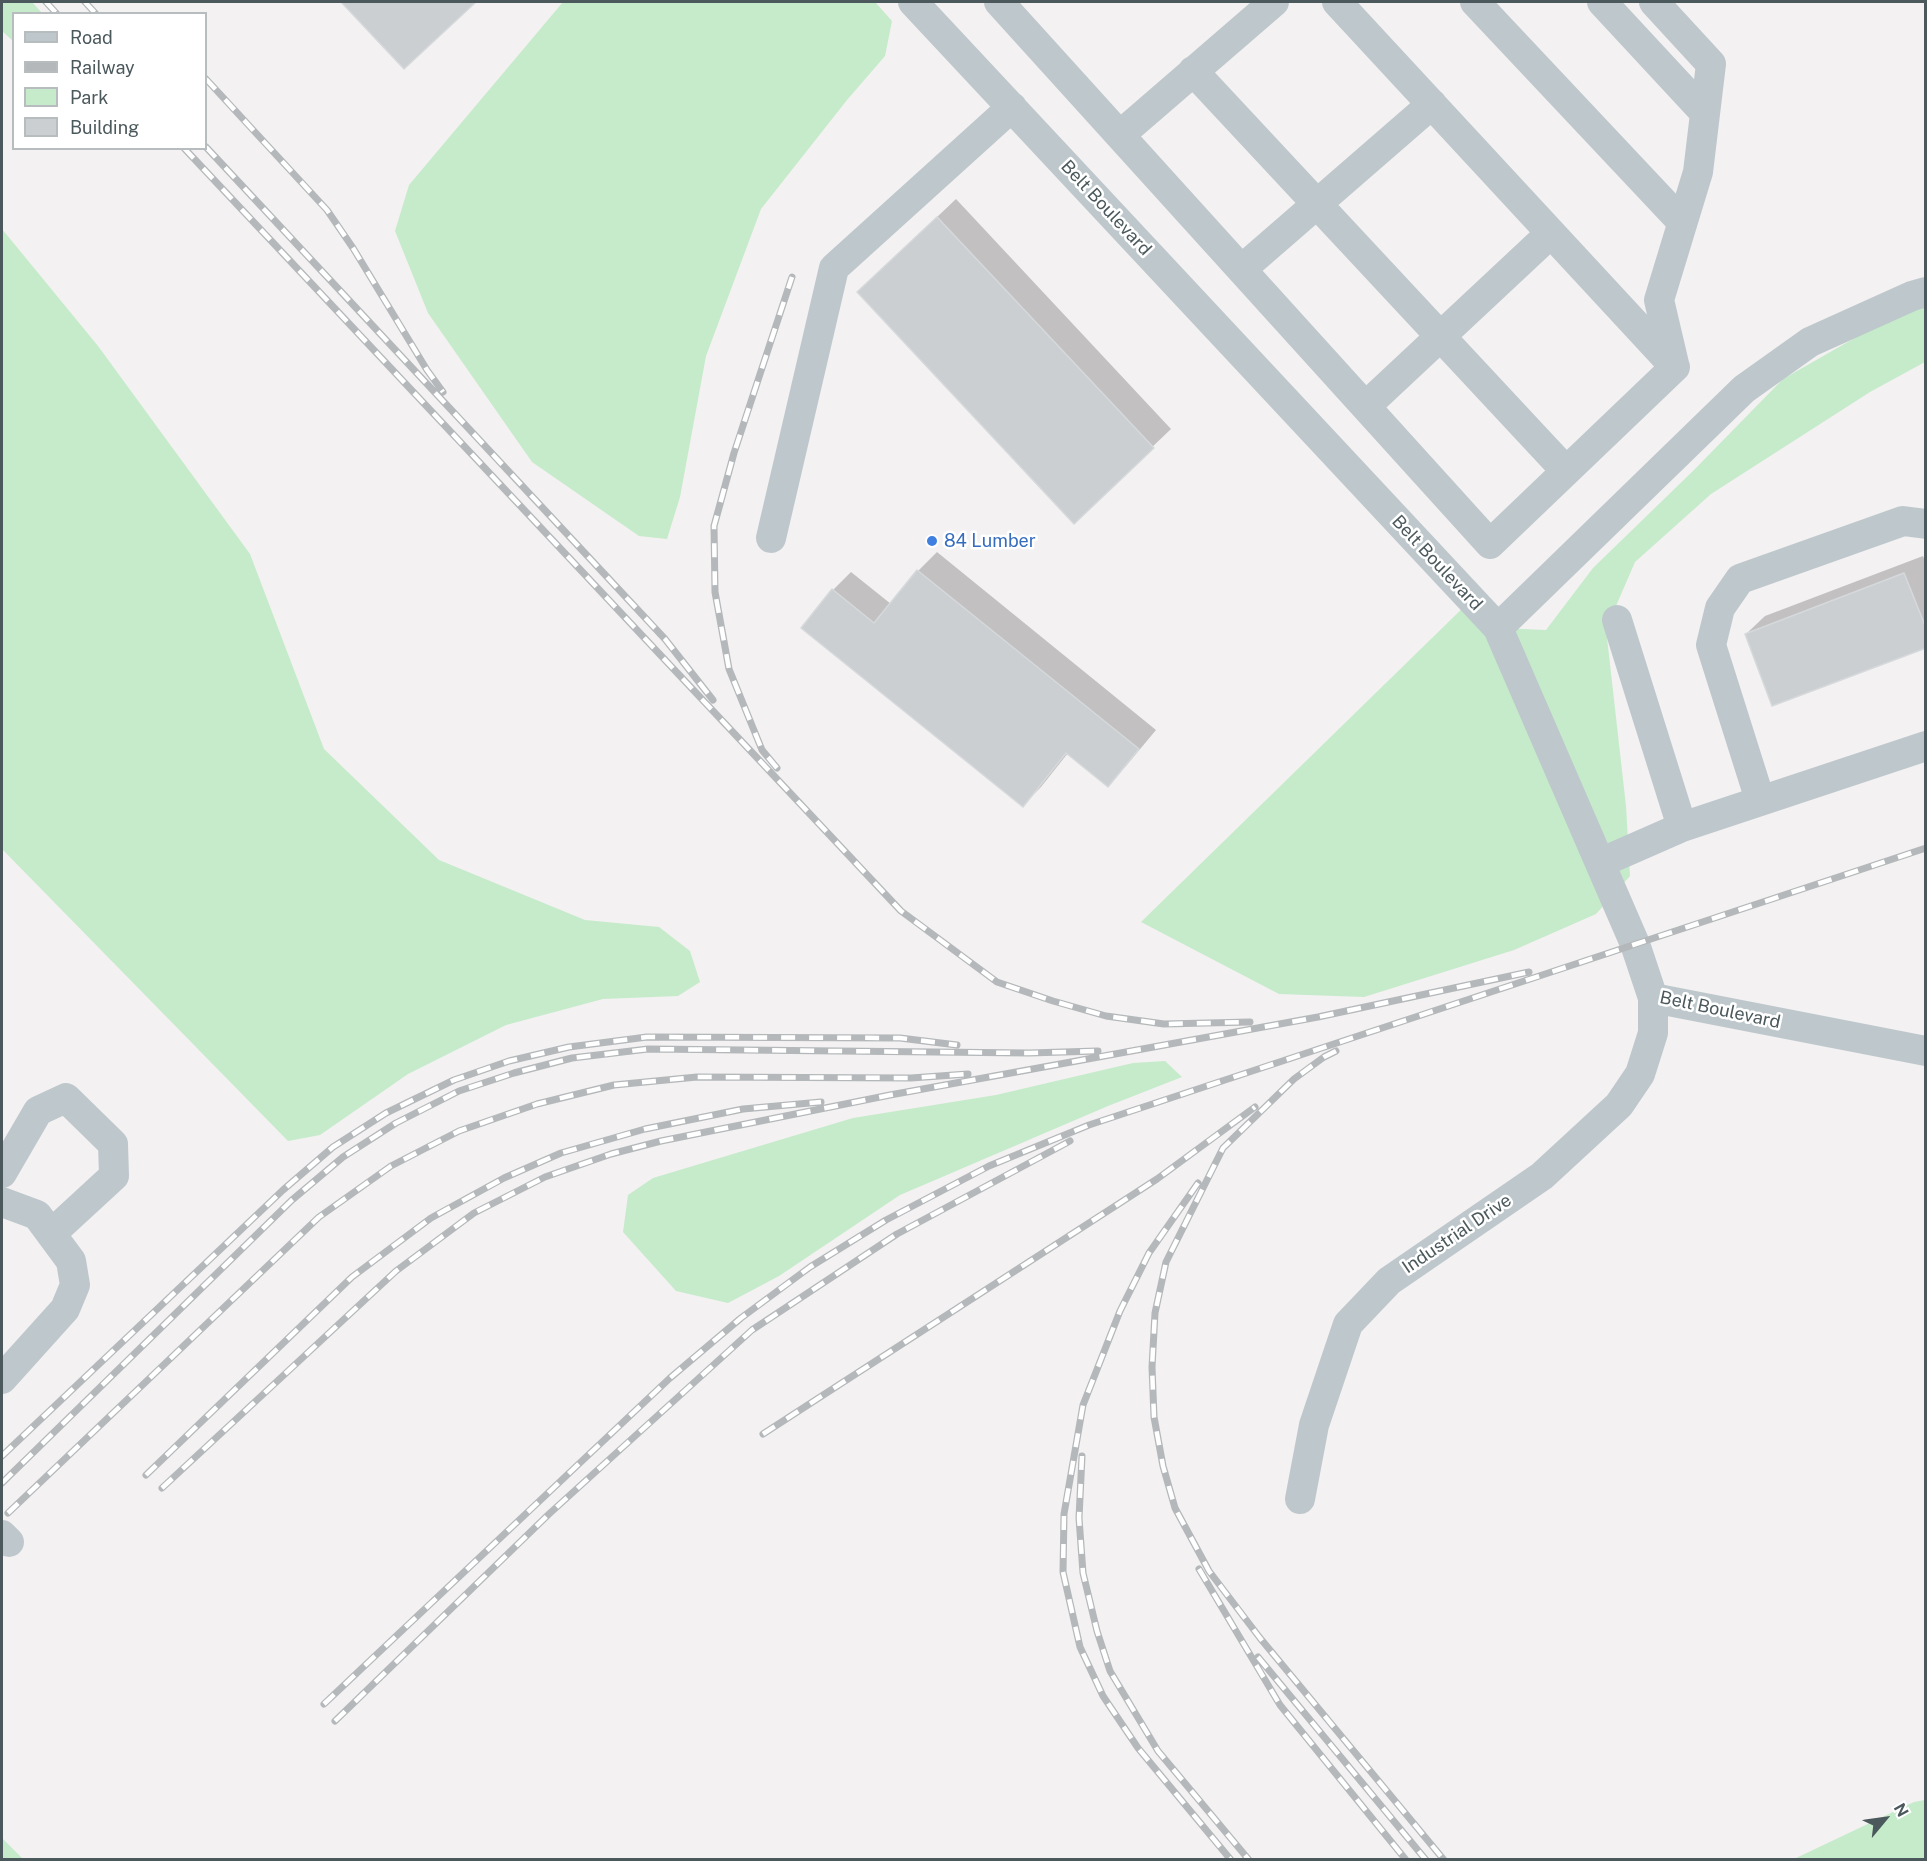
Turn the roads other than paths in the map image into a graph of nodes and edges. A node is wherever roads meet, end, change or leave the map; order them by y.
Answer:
1 (913, 2) edge
2 (999, 2) edge
3 (1274, 2) edge
4 (1337, 2) edge
5 (1476, 2) edge
6 (1602, 2) edge
7 (1654, 2) edge
8 (1193, 71) junction
9 (1432, 104) junction
10 (1012, 107) junction
11 (1705, 113) junction
12 (1120, 135) junction
13 (1317, 204) junction
14 (1682, 222) junction
15 (1551, 233) junction
16 (1242, 269) junction
17 (1926, 292) edge
18 (1440, 337) junction
19 (1675, 367) junction
20 (1366, 406) junction
21 (1566, 471) junction
22 (1926, 524) edge
23 (771, 538) dead end
24 (1617, 620) dead end
25 (1498, 628) junction
26 (1926, 746) edge
27 (1760, 800) junction
28 (1683, 827) junction
29 (1599, 863) junction
30 (1653, 998) junction
31 (1926, 1051) edge
32 (2, 1173) edge
33 (2, 1202) edge
34 (51, 1234) junction
35 (2, 1379) edge
36 (1300, 1499) dead end

1 - 10 street, Belt Boulevard
2 - 12 street
3 - 8 street
4 - 9 street
5 - 14 street
6 - 11 street
7 - 11 street
8 - 12 street
8 - 13 street
9 - 13 street
9 - 15 street
10 - 23 street
10 - 25 street, Belt Boulevard
11 - 14 street
12 - 16 street
13 - 16 street
13 - 18 street
14 - 19 street
15 - 18 street
15 - 19 street
16 - 20 street
17 - 25 street
18 - 20 street
18 - 21 street
19 - 21 street
20 - 21 street
22 - 27 street
24 - 28 street
25 - 29 street, Belt Boulevard
26 - 27 street
27 - 28 street
28 - 29 street
29 - 30 street, Belt Boulevard
30 - 31 street, Belt Boulevard
30 - 36 street, Industrial Drive
32 - 34 street
33 - 34 street
34 - 35 street

